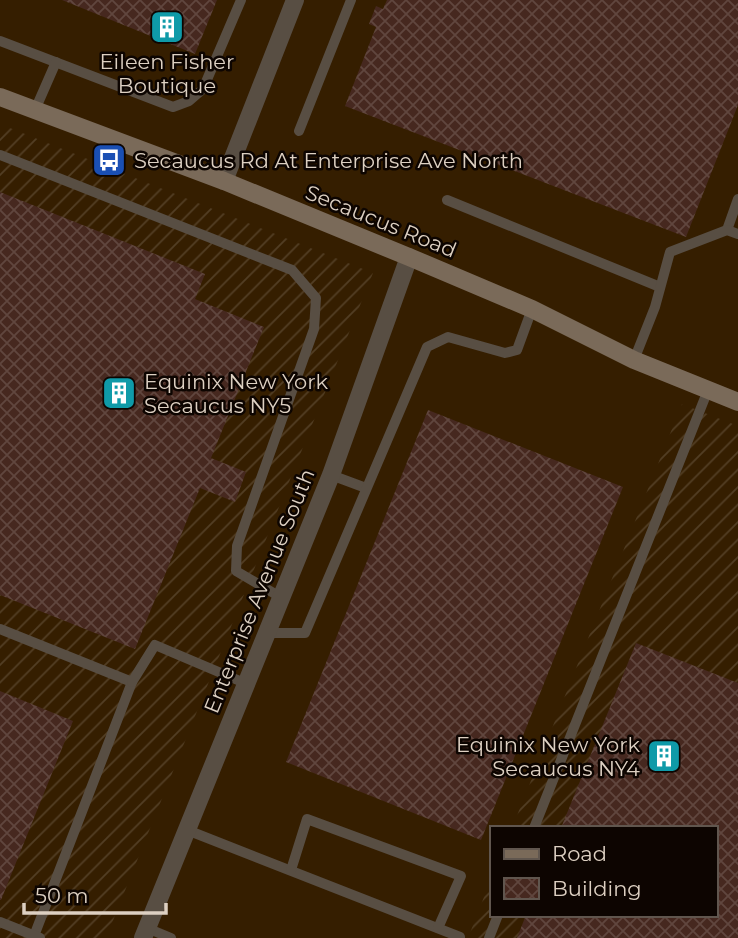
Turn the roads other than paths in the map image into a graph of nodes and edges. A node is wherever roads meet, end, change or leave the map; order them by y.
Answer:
1 (241, 0) edge
2 (295, 0) edge
3 (351, 0) edge
4 (0, 41) edge
5 (56, 62) junction
6 (0, 97) edge
7 (35, 110) junction
8 (299, 131) dead end
9 (0, 155) edge
10 (224, 181) junction
11 (738, 199) edge
12 (447, 200) dead end
13 (732, 232) edge
14 (409, 257) junction
15 (660, 287) junction
16 (532, 309) junction
17 (634, 360) junction
18 (708, 390) junction
19 (738, 402) edge
20 (331, 475) junction
21 (366, 488) junction
22 (282, 597) junction
23 (0, 629) edge
24 (267, 633) junction
25 (132, 682) junction
26 (247, 684) junction
27 (535, 826) edge
28 (187, 830) junction
29 (291, 870) junction
30 (497, 917) edge
31 (0, 922) edge
32 (438, 928) junction
33 (145, 933) edge
34 (37, 937) edge
35 (460, 937) edge
36 (171, 938) edge
37 (489, 938) edge

1 - 5 lane
2 - 10 street
3 - 8 lane
4 - 5 lane
5 - 7 lane
6 - 7 main road, Secaucus Road
7 - 10 main road, Secaucus Road
9 - 22 lane
10 - 14 main road, Secaucus Road
11 - 13 lane
12 - 15 lane
13 - 15 lane
14 - 16 main road, Secaucus Road
14 - 20 street, Enterprise Avenue South
15 - 17 lane
16 - 17 main road, Secaucus Road
16 - 21 lane
17 - 18 main road, Secaucus Road
18 - 19 main road, Secaucus Road
18 - 27 lane
20 - 21 lane
20 - 22 street, Enterprise Avenue South
21 - 24 lane
22 - 24 street, Enterprise Avenue South
23 - 25 lane
24 - 26 street, Enterprise Avenue South
25 - 26 lane
25 - 34 lane
26 - 28 street, Enterprise Avenue South
28 - 29 lane
28 - 33 street, Enterprise Avenue South
29 - 32 lane
29 - 32 lane
30 - 37 lane
31 - 34 lane
32 - 35 lane
33 - 36 lane

